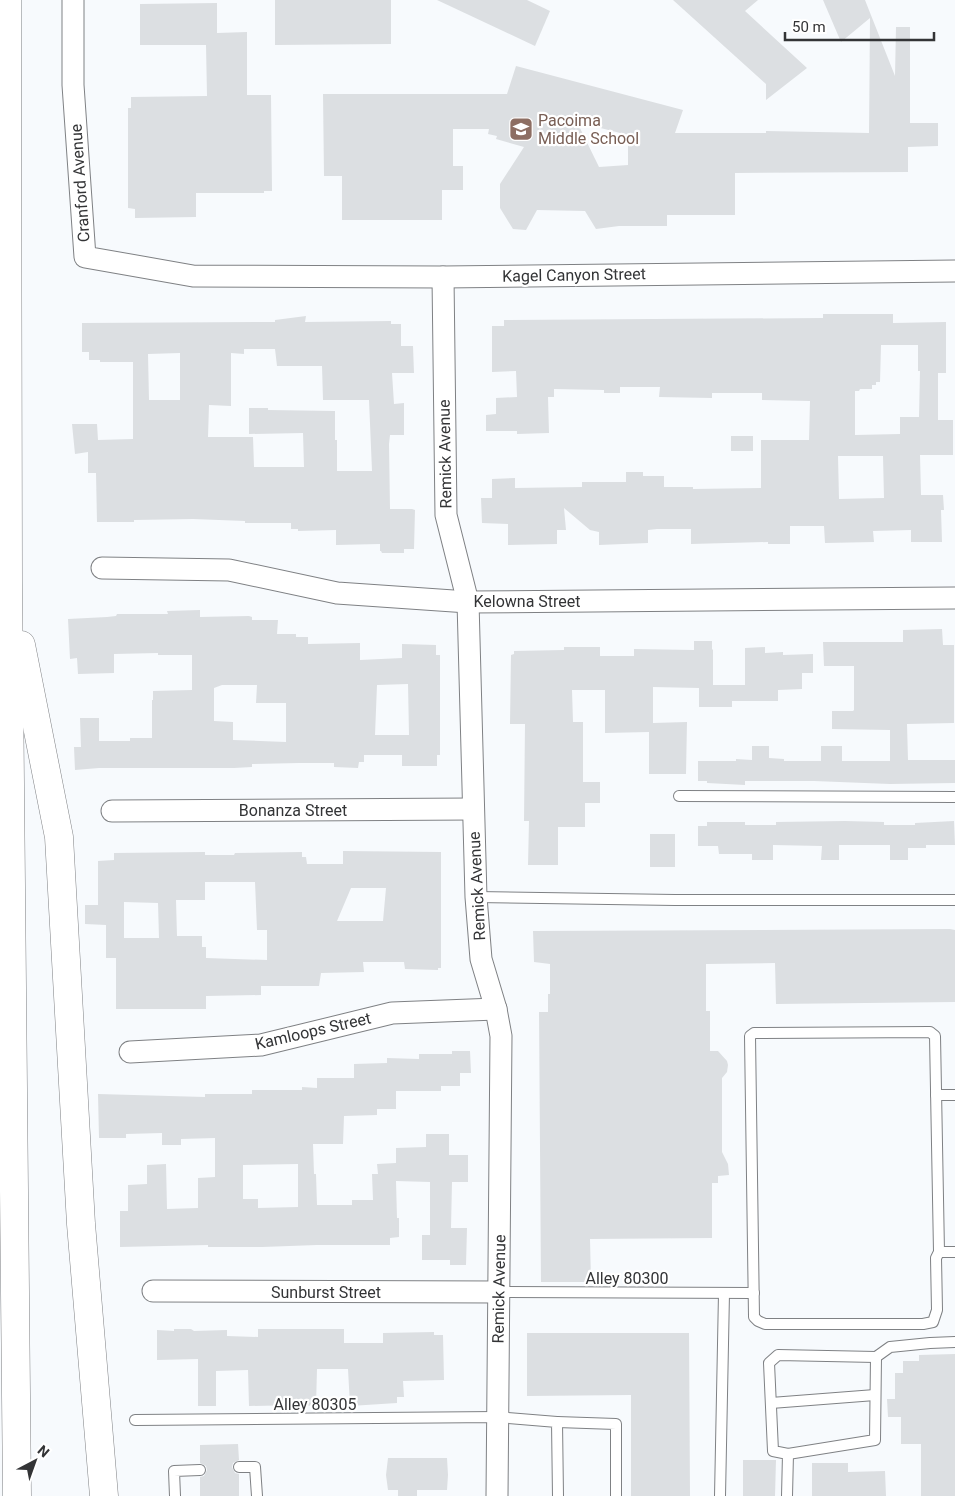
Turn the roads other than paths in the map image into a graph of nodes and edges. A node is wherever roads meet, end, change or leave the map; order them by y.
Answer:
1 (7, 0) edge
2 (73, 0) edge
3 (955, 271) edge
4 (193, 276) joint
5 (444, 277) junction
6 (102, 568) dead end
7 (8, 581) junction
8 (955, 598) edge
9 (468, 602) junction
10 (679, 796) dead end
11 (955, 797) edge
12 (473, 809) junction
13 (112, 811) dead end
14 (476, 897) junction
15 (955, 900) edge
16 (496, 1009) junction
17 (130, 1052) dead end
18 (936, 1095) junction
19 (955, 1095) edge
20 (939, 1252) junction
21 (955, 1252) edge
22 (154, 1292) dead end
23 (499, 1292) junction
24 (724, 1293) junction
25 (754, 1294) junction
26 (955, 1342) edge
27 (876, 1357) junction
28 (875, 1395) junction
29 (771, 1403) junction
30 (497, 1418) junction
31 (134, 1420) dead end
32 (558, 1422) junction
33 (788, 1454) junction
34 (239, 1467) dead end
35 (200, 1470) dead end
36 (17, 1496) edge
37 (104, 1496) edge
38 (176, 1496) edge
39 (257, 1496) edge
40 (497, 1496) edge
41 (558, 1496) edge
42 (616, 1496) edge
43 (720, 1496) edge
44 (787, 1496) edge

1 - 7 highway
2 - 4 street, Cranford Avenue
3 - 5 street, Kagel Canyon Street
4 - 5 street, Kagel Canyon Street
5 - 9 street, Remick Avenue
6 - 9 street, Kelowna Street
7 - 36 highway
7 - 37 highway
8 - 9 street, Kelowna Street
9 - 12 street, Remick Avenue
10 - 11 lane
12 - 13 street, Bonanza Street
12 - 14 street, Remick Avenue
14 - 15 lane
14 - 16 street, Remick Avenue
16 - 17 street, Kamloops Street
16 - 23 street, Remick Avenue
18 - 19 lane
18 - 20 lane
18 - 25 lane
20 - 21 lane
20 - 25 lane
22 - 23 street, Sunburst Street
23 - 24 lane, Alley 80300
23 - 30 street, Remick Avenue
24 - 25 lane, Alley 80300
24 - 43 lane
26 - 27 lane
27 - 28 lane
27 - 29 lane
28 - 29 lane
28 - 33 lane
29 - 33 lane
30 - 31 lane, Alley 80305
30 - 32 lane, Alley 80305
30 - 40 street, Remick Avenue
32 - 41 lane
32 - 42 lane, Alley 80305
33 - 44 lane
34 - 39 lane
35 - 38 lane

